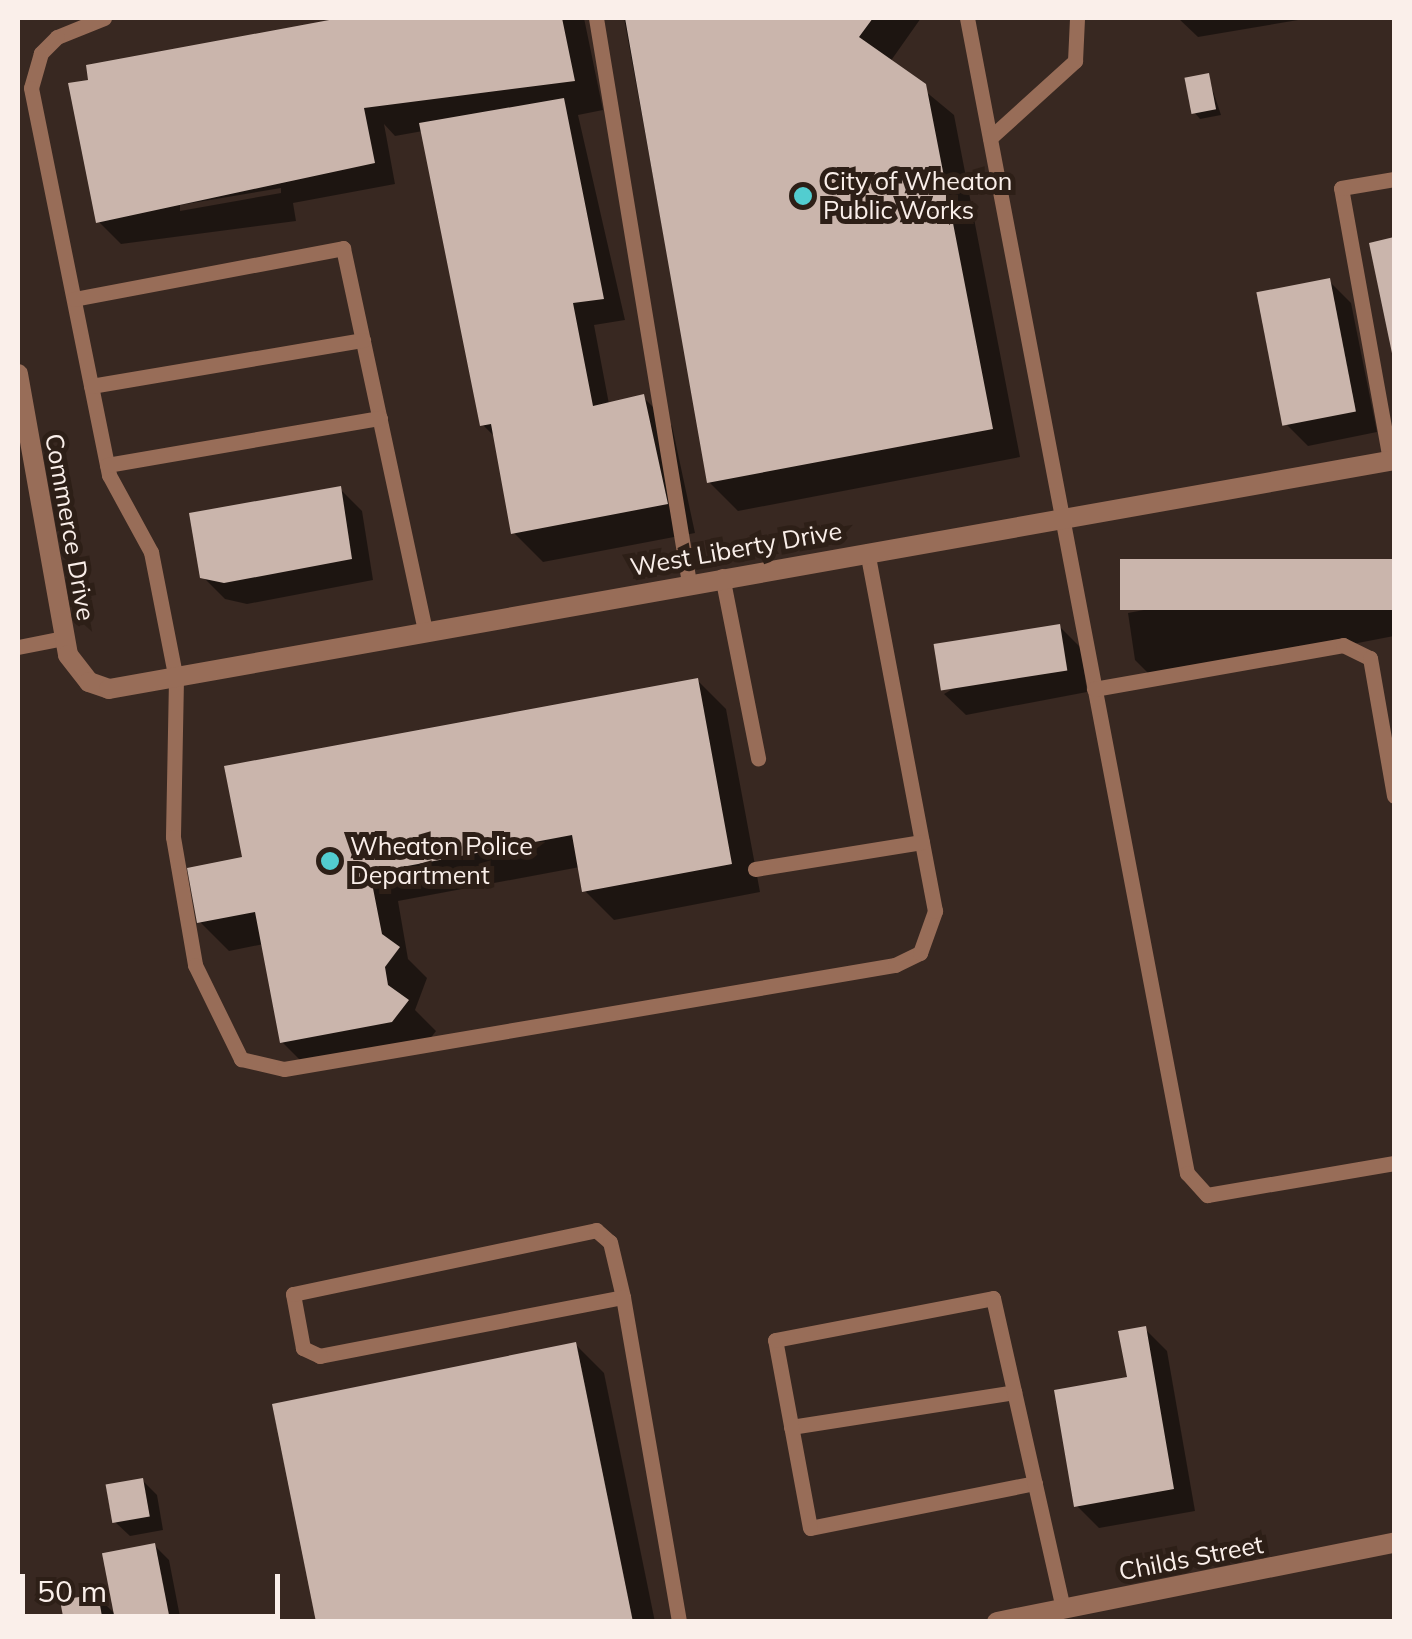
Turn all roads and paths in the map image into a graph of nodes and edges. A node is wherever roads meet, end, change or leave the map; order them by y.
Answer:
1 (104, 18) edge
2 (596, 18) edge
3 (967, 18) edge
4 (1077, 18) edge
5 (990, 138) junction
6 (1394, 179) edge
7 (74, 299) junction
8 (363, 340) junction
9 (18, 374) edge
10 (91, 386) junction
11 (380, 418) junction
12 (1392, 460) edge
13 (106, 464) junction
14 (1061, 518) junction
15 (867, 551) junction
16 (722, 576) junction
17 (689, 583) junction
18 (425, 632) junction
19 (64, 638) junction
20 (18, 647) edge
21 (176, 679) junction
22 (88, 682) joint
23 (1094, 689) junction
24 (758, 758) dead end
25 (1394, 796) edge
26 (922, 842) junction
27 (755, 869) dead end
28 (1394, 1163) edge
29 (623, 1297) junction
30 (1014, 1392) junction
31 (791, 1427) junction
32 (1035, 1484) junction
33 (1394, 1543) edge
34 (1064, 1608) junction
35 (679, 1622) edge
36 (997, 1622) edge

1 - 7 lane
2 - 17 lane
3 - 5 lane
4 - 5 lane
5 - 14 lane
6 - 12 lane
7 - 8 lane
7 - 10 lane
8 - 10 lane
8 - 11 lane
9 - 19 street, Commerce Drive
10 - 13 lane
11 - 13 lane
11 - 18 lane
12 - 14 street, West Liberty Drive
13 - 21 lane
14 - 15 street, West Liberty Drive
14 - 23 lane
15 - 16 street, West Liberty Drive
15 - 26 lane
16 - 17 street, West Liberty Drive
16 - 24 lane
17 - 18 street, West Liberty Drive
18 - 21 street, West Liberty Drive
19 - 20 lane
19 - 22 street, Commerce Drive
21 - 22 street, West Liberty Drive
21 - 26 lane
23 - 25 lane
23 - 28 lane
26 - 27 lane
29 - 29 lane
29 - 35 lane
30 - 31 lane
30 - 31 lane
30 - 32 lane
31 - 32 lane
32 - 34 lane
33 - 34 street, Childs Street
34 - 36 street, Childs Street

